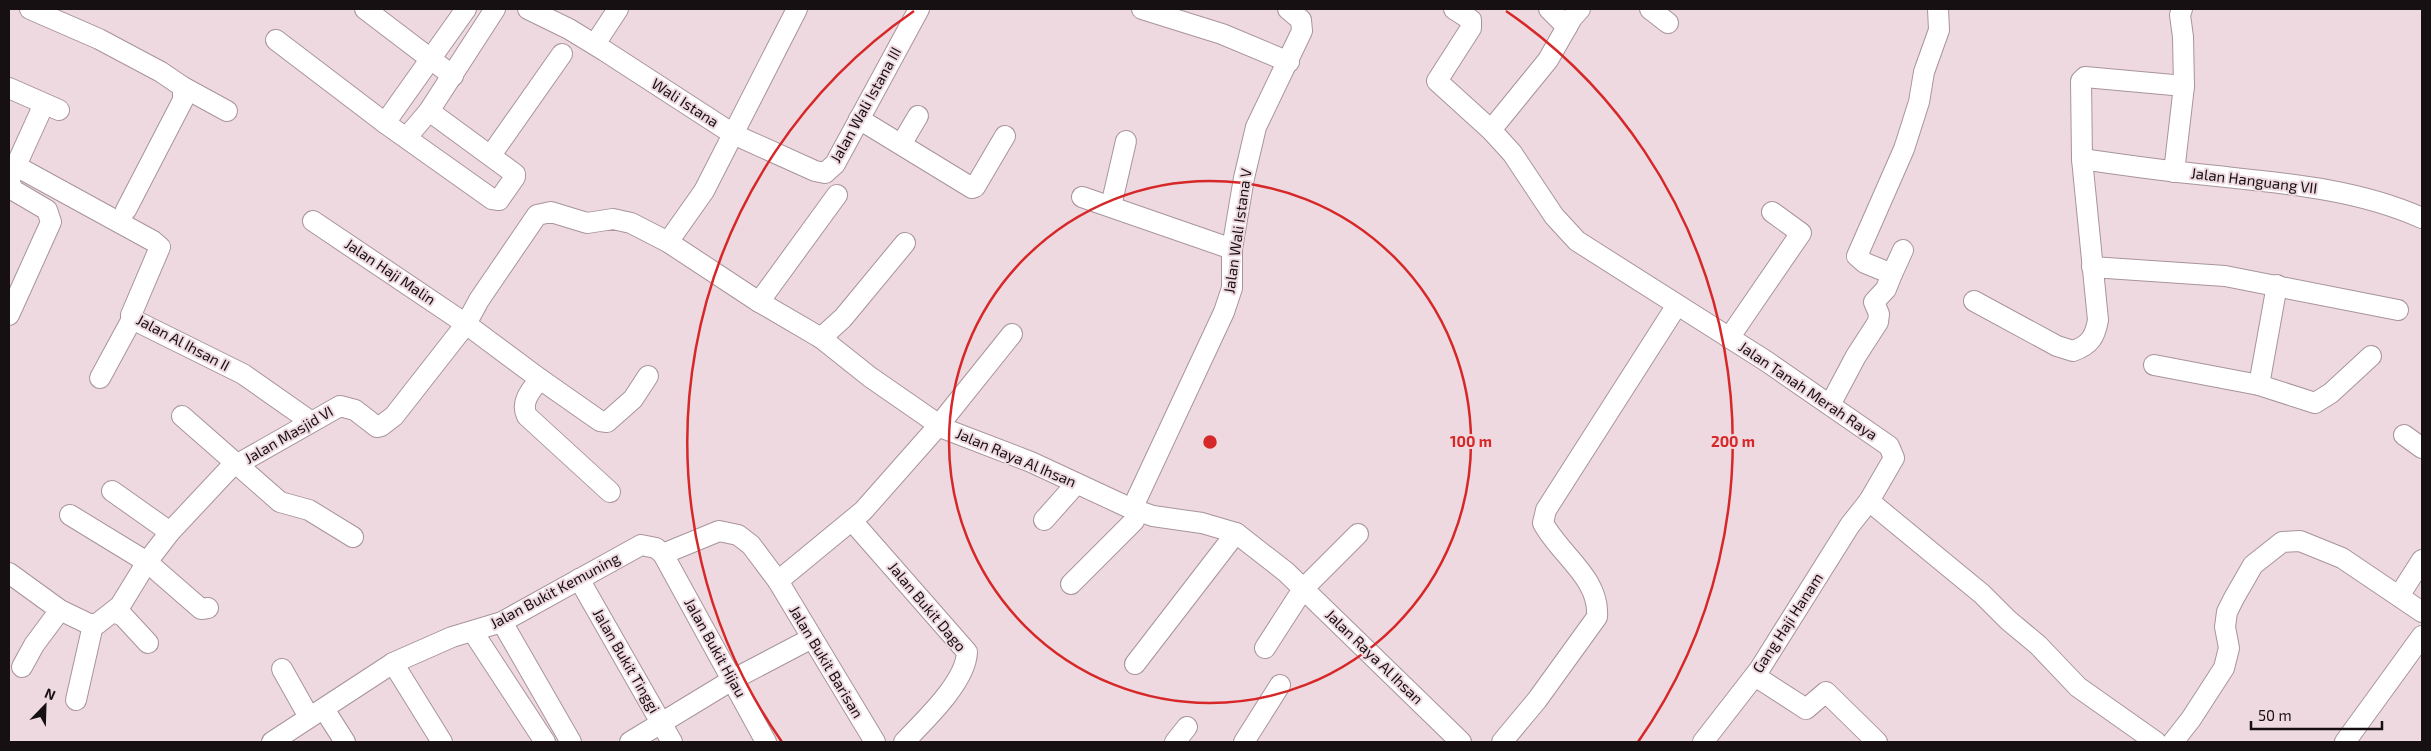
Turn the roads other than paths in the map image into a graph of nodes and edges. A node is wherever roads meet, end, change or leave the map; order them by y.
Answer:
1 (30, 9) edge
2 (365, 9) edge
3 (466, 9) edge
4 (495, 9) edge
5 (528, 9) edge
6 (618, 9) edge
7 (797, 9) edge
8 (919, 9) edge
9 (1142, 9) edge
10 (1288, 9) edge
11 (1454, 9) edge
12 (1550, 9) edge
13 (1580, 9) edge
14 (1650, 9) edge
15 (1938, 9) edge
16 (2177, 11) edge
17 (1668, 23) dead end
18 (1567, 27) junction
19 (276, 40) dead end
20 (595, 44) junction
21 (562, 54) dead end
22 (429, 58) junction
23 (1289, 62) junction
24 (453, 76) junction
25 (2184, 86) junction
26 (183, 87) junction
27 (9, 88) edge
28 (227, 111) dead end
29 (429, 111) junction
30 (918, 116) dead end
31 (859, 119) junction
32 (384, 123) junction
33 (1491, 130) junction
34 (733, 134) junction
35 (1005, 136) dead end
36 (407, 137) junction
37 (1126, 141) dead end
38 (902, 144) junction
39 (492, 155) junction
40 (2082, 160) junction
41 (16, 166) junction
42 (2174, 172) junction
43 (837, 195) dead end
44 (1082, 197) dead end
45 (1111, 206) junction
46 (126, 210) dead end
47 (545, 212) joint
48 (1772, 212) dead end
49 (2422, 218) edge
50 (313, 221) dead end
51 (668, 242) junction
52 (904, 243) dead end
53 (1232, 249) junction
54 (1903, 250) dead end
55 (2092, 267) junction
56 (1892, 274) junction
57 (2277, 284) junction
58 (1974, 301) dead end
59 (759, 302) junction
60 (1677, 305) junction
61 (2398, 310) dead end
62 (9, 315) edge
63 (132, 317) junction
64 (466, 324) junction
65 (1012, 334) dead end
66 (821, 338) junction
67 (1729, 338) junction
68 (2371, 356) dead end
69 (2154, 365) dead end
70 (648, 376) dead end
71 (100, 378) dead end
72 (540, 379) junction
73 (2259, 385) junction
74 (1831, 404) junction
75 (182, 416) dead end
76 (310, 421) junction
77 (942, 427) junction
78 (2404, 435) dead end
79 (2422, 448) edge
80 (237, 466) junction
81 (1076, 484) junction
82 (112, 491) dead end
83 (610, 492) dead end
84 (1869, 501) junction
85 (70, 515) dead end
86 (1137, 515) junction
87 (1044, 520) dead end
88 (853, 522) junction
89 (170, 532) junction
90 (1236, 533) junction
91 (1358, 534) dead end
92 (353, 537) dead end
93 (663, 554) junction
94 (2422, 560) edge
95 (147, 562) junction
96 (9, 573) edge
97 (579, 579) junction
98 (778, 581) junction
99 (1071, 584) dead end
100 (1303, 589) junction
101 (2399, 596) junction
102 (208, 608) dead end
103 (60, 610) junction
104 (114, 612) junction
105 (2422, 612) edge
106 (502, 622) junction
107 (93, 625) junction
108 (473, 632) junction
109 (2422, 636) edge
110 (812, 638) junction
111 (148, 643) dead end
112 (1265, 648) dead end
113 (393, 663) junction
114 (1135, 664) dead end
115 (22, 667) dead end
116 (282, 669) dead end
117 (1755, 676) junction
118 (732, 680) junction
119 (1280, 685) dead end
120 (76, 700) dead end
121 (317, 713) junction
122 (662, 723) junction
123 (272, 742) edge
124 (345, 742) edge
125 (442, 742) edge
126 (545, 742) edge
127 (571, 742) edge
128 (630, 742) edge
129 (672, 742) edge
130 (766, 742) edge
131 (875, 742) edge
132 (904, 742) edge
133 (1244, 742) edge
134 (1461, 742) edge
135 (1502, 742) edge
136 (1704, 742) edge
137 (1877, 742) edge
138 (2156, 742) edge
139 (2172, 742) edge
140 (2345, 742) edge

1 - 26 street
2 - 22 street
3 - 22 street
4 - 24 street
5 - 20 street, Wali Istana
6 - 20 street
7 - 34 street
8 - 31 street, Jalan Wali Istana III
9 - 23 street
10 - 23 street, Jalan Wali Istana V
11 - 33 street, Jalan Tanah Merah Raya
12 - 18 street
13 - 18 street
14 - 17 street
15 - 56 street
16 - 25 street
18 - 33 street
19 - 32 street
20 - 34 street, Wali Istana
21 - 39 street
22 - 24 street
22 - 32 street
23 - 53 street, Jalan Wali Istana V
24 - 29 street
25 - 40 street
25 - 42 street
26 - 28 street
26 - 46 street
27 - 41 street
29 - 36 street
29 - 39 street
30 - 38 street
31 - 34 street, Jalan Wali Istana III
31 - 38 street
32 - 36 street
33 - 60 street, Jalan Tanah Merah Raya
34 - 51 street, Wali Istana
35 - 38 street
36 - 39 street
37 - 45 street
40 - 42 street, Jalan Hanguang VII
40 - 55 street
41 - 62 street
41 - 63 street, Jalan Al Ihsan II
42 - 49 street, Jalan Hanguang VII
43 - 59 street
44 - 45 street
45 - 53 street
47 - 51 street, Jalan Raya Al Ihsan
47 - 64 street, Jalan Masjid VI
48 - 67 street
50 - 64 street, Jalan Haji Malin
51 - 59 street, Jalan Raya Al Ihsan
52 - 66 street
53 - 86 street, Jalan Wali Istana V
54 - 56 street
55 - 57 street
55 - 58 street
56 - 74 street
57 - 61 street
57 - 73 street
59 - 66 street, Jalan Raya Al Ihsan
60 - 67 street, Jalan Tanah Merah Raya
60 - 135 street
63 - 71 street
63 - 76 street, Jalan Al Ihsan II
64 - 72 street, Jalan Haji Malin
64 - 76 street, Jalan Masjid VI
65 - 77 street
66 - 77 street, Jalan Raya Al Ihsan
67 - 74 street, Jalan Tanah Merah Raya
68 - 73 street
69 - 73 street
70 - 72 street, Jalan Haji Malin
72 - 83 street
74 - 84 street, Jalan Tanah Merah Raya
75 - 80 street
76 - 80 street, Jalan Masjid VI
77 - 81 street, Jalan Raya Al Ihsan
77 - 88 street
78 - 79 street
80 - 89 street, Jalan Masjid VI
80 - 92 street
81 - 86 street, Jalan Raya Al Ihsan
81 - 87 street
82 - 89 street
84 - 117 street, Gang Haji Hanam
84 - 138 street
85 - 95 street
86 - 90 street, Jalan Raya Al Ihsan
86 - 99 street, Jalan Wali Istana V
88 - 98 street
88 - 132 street, Jalan Bukit Dago
89 - 95 street, Jalan Masjid VI
90 - 100 street, Jalan Raya Al Ihsan
90 - 114 street
91 - 100 street
93 - 97 street, Jalan Bukit Kemuning
93 - 98 street
93 - 118 street, Jalan Bukit Hijau
94 - 101 street
95 - 102 street
95 - 104 street, Jalan Masjid VI
96 - 103 street
97 - 106 street, Jalan Bukit Kemuning
97 - 122 street, Jalan Bukit Tinggi
98 - 110 street, Jalan Bukit Barisan
100 - 112 street
100 - 134 street, Jalan Raya Al Ihsan
101 - 105 street
101 - 139 street
103 - 107 street
103 - 115 street
104 - 107 street, Jalan Masjid VI
104 - 111 street
106 - 108 street, Jalan Bukit Kemuning
106 - 127 street
107 - 120 street
108 - 113 street, Jalan Bukit Kemuning
108 - 126 street
109 - 140 street
110 - 118 street
110 - 131 street, Jalan Bukit Barisan
113 - 121 street, Jalan Bukit Kemuning
113 - 125 street
116 - 121 street
117 - 136 street, Gang Haji Hanam
117 - 137 street
118 - 122 street
118 - 130 street, Jalan Bukit Hijau
119 - 133 street
121 - 123 street, Jalan Bukit Kemuning
121 - 124 street
122 - 128 street
122 - 129 street, Jalan Bukit Tinggi

